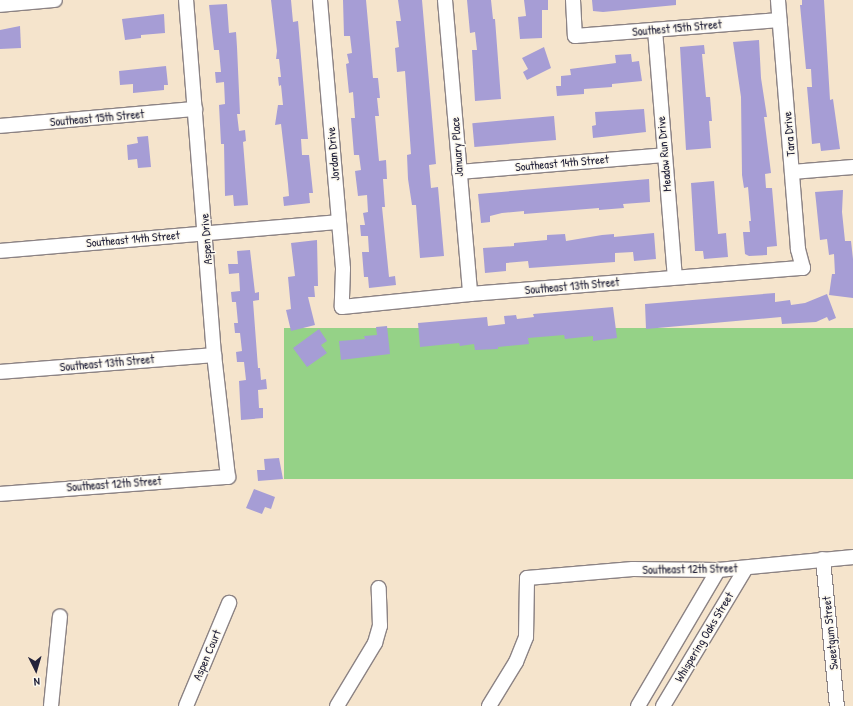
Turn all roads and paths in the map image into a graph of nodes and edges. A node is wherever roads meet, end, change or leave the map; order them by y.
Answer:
1 (55, 0) edge
2 (186, 0) edge
3 (320, 0) edge
4 (445, 0) edge
5 (573, 0) edge
6 (778, 0) edge
7 (0, 5) edge
8 (779, 20) junction
9 (655, 30) junction
10 (195, 109) junction
11 (0, 126) edge
12 (664, 154) junction
13 (853, 167) edge
14 (459, 172) junction
15 (792, 172) junction
16 (339, 222) junction
17 (206, 233) junction
18 (0, 250) edge
19 (803, 268) joint
20 (675, 277) junction
21 (470, 294) junction
22 (342, 307) joint
23 (214, 355) junction
24 (0, 372) edge
25 (228, 477) joint
26 (0, 494) edge
27 (853, 557) edge
28 (823, 559) junction
29 (746, 568) junction
30 (718, 570) junction
31 (379, 588) dead end
32 (229, 604) dead end
33 (60, 616) dead end
34 (51, 706) edge
35 (186, 706) edge
36 (337, 706) edge
37 (489, 706) edge
38 (638, 706) edge
39 (663, 706) edge
40 (837, 706) edge

1 - 7 street
2 - 10 street, Aspen Drive
3 - 16 street, Jordan Drive
4 - 14 street, January Place
5 - 9 street, Southest 15th Street
6 - 8 street, Tara Drive
8 - 9 street, Southest 15th Street
8 - 15 street, Tara Drive
9 - 12 street, Meadow Run Drive
10 - 11 street, Southeast 15th Street
10 - 17 street, Aspen Drive
12 - 14 street, Southeast 14th Street
12 - 20 street, Meadow Run Drive
13 - 15 street
14 - 21 street, January Place
15 - 19 street, Tara Drive
16 - 17 street, Southeast 14th Street
16 - 22 street, Jordan Drive
17 - 18 street, Southeast 14th Street
17 - 23 street, Aspen Drive
19 - 20 street, Southeast 13th Street
20 - 21 street, Southeast 13th Street
21 - 22 street, Southeast 13th Street
23 - 24 street, Southeast 13th Street
23 - 25 street, Aspen Drive
25 - 26 street, Southeast 12th Street
27 - 28 street, Southeast 12th Street
28 - 29 street, Southeast 12th Street
28 - 40 street, Sweetgum Street
29 - 30 street, Southeast 12th Street
29 - 39 street, Whispering Oaks Street
30 - 37 street, Southeast 12th Street
30 - 38 street, Whispering Oaks Street
31 - 36 street
32 - 35 street, Aspen Court
33 - 34 street

